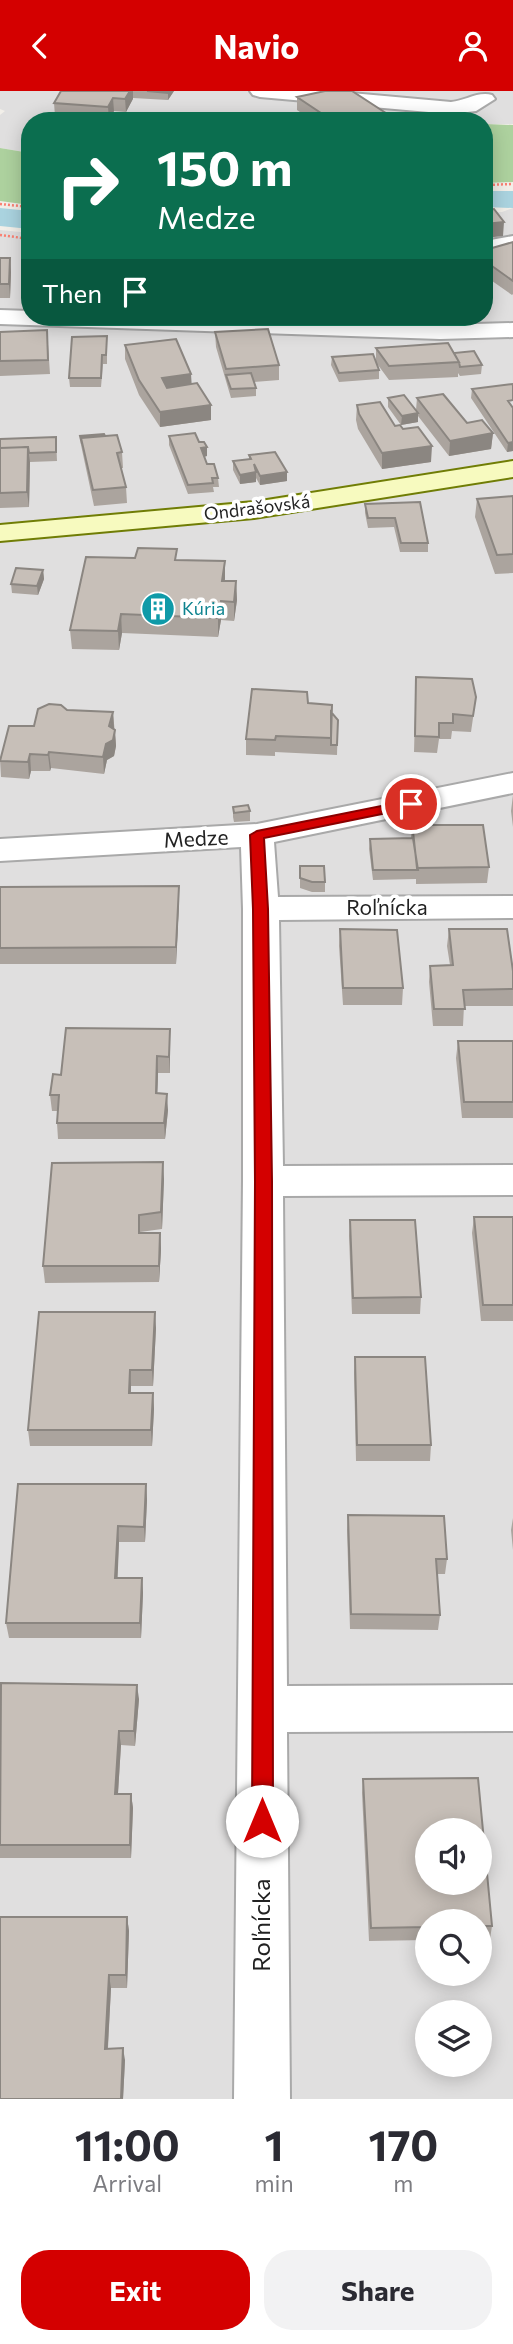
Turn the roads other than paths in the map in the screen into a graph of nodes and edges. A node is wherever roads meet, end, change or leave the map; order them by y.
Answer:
1 (260, 91) edge
2 (477, 95) edge
3 (513, 243) edge
4 (493, 247) edge
5 (493, 310) edge
6 (0, 317) edge
7 (21, 318) edge
8 (513, 323) edge
9 (264, 326) edge
10 (513, 330) edge
11 (513, 469) edge
12 (0, 533) edge
13 (513, 783) edge
14 (257, 835) junction
15 (0, 850) edge
16 (513, 908) edge
17 (261, 909) junction
18 (513, 1180) edge
19 (263, 1181) junction
20 (513, 1708) edge
21 (263, 1709) junction
22 (262, 2099) edge

1 - 2 street
3 - 4 street
5 - 8 street
6 - 7 street
9 - 10 street
11 - 12 street, Ondrašovská
13 - 14 street, Medze
14 - 15 street, Medze
14 - 17 street, Roľnícka
16 - 17 street, Roľnícka
17 - 19 street, Roľnícka
18 - 19 street
19 - 21 street, Roľnícka
20 - 21 street
21 - 22 street, Roľnícka

